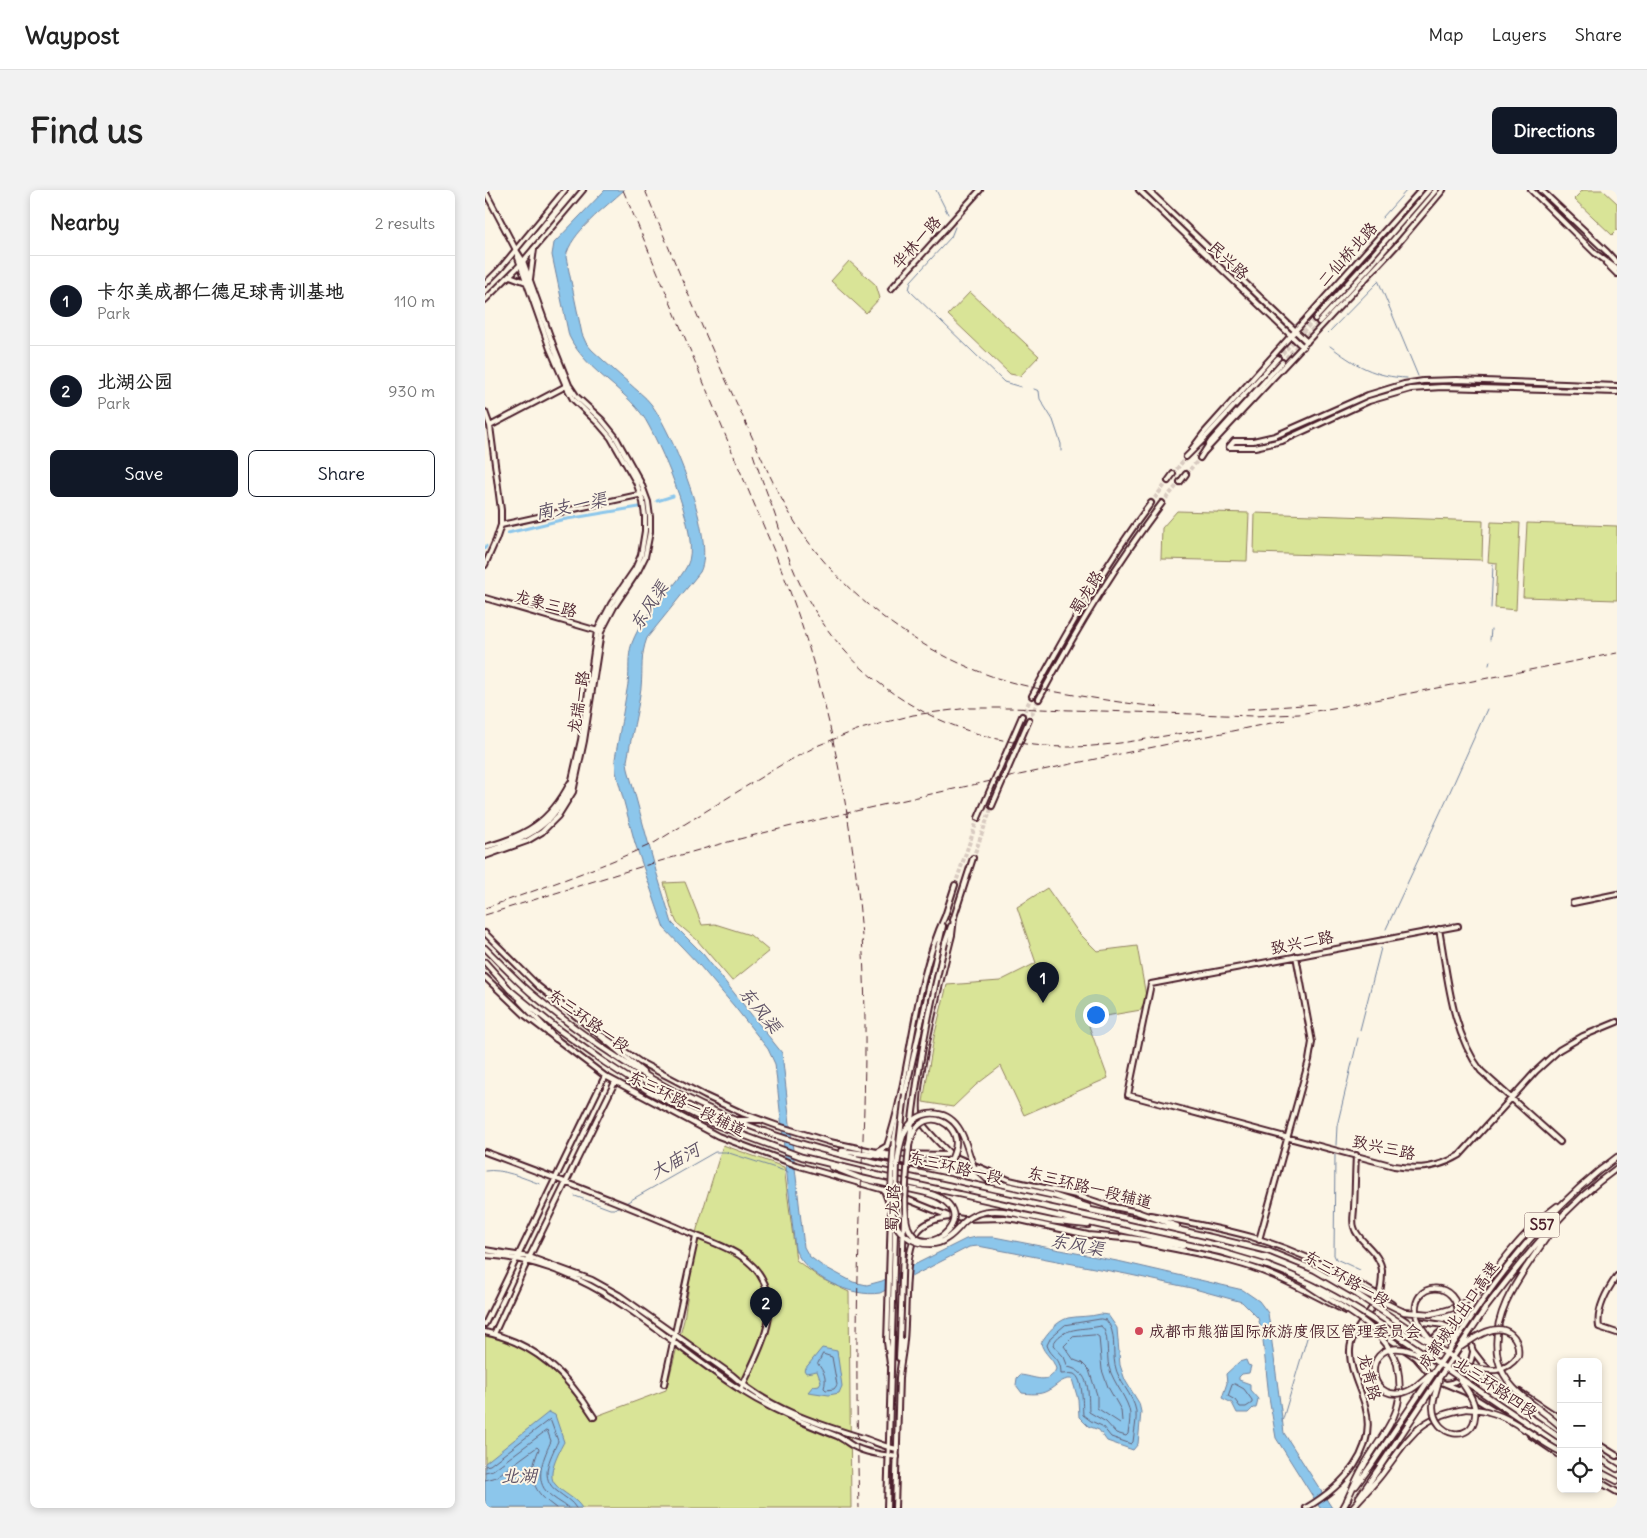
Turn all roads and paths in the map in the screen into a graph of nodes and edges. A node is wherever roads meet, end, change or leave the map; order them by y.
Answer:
1 (565, 190) edge
2 (583, 190) edge
3 (980, 190) edge
4 (1139, 190) edge
5 (1148, 190) edge
6 (1421, 190) edge
7 (1429, 190) edge
8 (1436, 190) edge
9 (1443, 190) edge
10 (1531, 190) edge
11 (1541, 190) edge
12 (485, 191) edge
13 (533, 249) junction
14 (515, 250) junction
15 (1607, 252) junction
16 (1595, 253) junction
17 (1617, 259) edge
18 (522, 263) junction
19 (1617, 264) edge
20 (1617, 269) edge
21 (1617, 274) edge
22 (510, 276) junction
23 (529, 281) junction
24 (485, 284) edge
25 (891, 289) dead end
26 (485, 300) edge
27 (1295, 330) junction
28 (1291, 335) junction
29 (1307, 342) junction
30 (1303, 346) junction
31 (1277, 358) tunnel mouth
32 (1282, 362) tunnel mouth
33 (567, 385) junction
34 (1617, 386) edge
35 (1617, 392) edge
36 (485, 412) edge
37 (490, 426) junction
38 (1191, 451) junction
39 (1204, 453) junction
40 (1186, 457) tunnel mouth
41 (1200, 458) tunnel mouth
42 (1173, 474) tunnel mouth
43 (1187, 474) tunnel mouth
44 (1168, 481) tunnel mouth
45 (1180, 482) tunnel mouth
46 (643, 494) junction
47 (1162, 503) tunnel mouth
48 (1151, 504) tunnel mouth
49 (501, 525) junction
50 (485, 566) edge
51 (485, 598) edge
52 (599, 632) junction
53 (1032, 696) tunnel mouth
54 (1039, 699) tunnel mouth
55 (1022, 716) tunnel mouth
56 (1029, 720) tunnel mouth
57 (576, 775) junction
58 (992, 806) tunnel mouth
59 (978, 818) tunnel mouth
60 (485, 847) edge
61 (485, 852) edge
62 (485, 856) edge
63 (973, 858) tunnel mouth
64 (955, 884) tunnel mouth
65 (1617, 894) edge
66 (1573, 903) dead end
67 (945, 916) junction
68 (954, 918) junction
69 (1458, 926) dead end
70 (1439, 929) junction
71 (487, 934) edge
72 (485, 948) edge
73 (1296, 956) junction
74 (485, 962) edge
75 (485, 977) edge
76 (510, 990) junction
77 (1617, 1022) edge
78 (586, 1024) junction
79 (556, 1039) junction
80 (605, 1076) junction
81 (649, 1076) junction
82 (615, 1082) junction
83 (905, 1094) junction
84 (1128, 1095) joint
85 (1511, 1098) junction
86 (737, 1120) junction
87 (761, 1120) junction
88 (1288, 1136) junction
89 (1560, 1142) dead end
90 (908, 1148) junction
91 (819, 1149) junction
92 (485, 1152) edge
93 (877, 1152) junction
94 (951, 1155) junction
95 (1356, 1155) junction
96 (1617, 1157) edge
97 (817, 1161) junction
98 (897, 1165) junction
99 (1617, 1168) edge
100 (555, 1178) junction
101 (566, 1182) junction
102 (884, 1190) junction
103 (1566, 1199) junction
104 (905, 1200) junction
105 (1137, 1212) junction
106 (1113, 1215) junction
107 (951, 1217) junction
108 (1557, 1222) junction
109 (1112, 1228) junction
110 (1194, 1232) junction
111 (696, 1236) junction
112 (1122, 1238) junction
113 (1259, 1240) junction
114 (485, 1250) edge
115 (1221, 1252) junction
116 (485, 1255) edge
117 (519, 1257) junction
118 (529, 1257) junction
119 (527, 1262) junction
120 (1315, 1270) junction
121 (1293, 1275) junction
122 (1617, 1276) edge
123 (1379, 1296) junction
124 (1363, 1320) junction
125 (485, 1324) edge
126 (1453, 1329) junction
127 (485, 1332) edge
128 (1617, 1333) edge
129 (494, 1334) junction
130 (674, 1338) junction
131 (1451, 1347) junction
132 (1438, 1349) junction
133 (1458, 1349) junction
134 (1473, 1352) junction
135 (1449, 1356) joint
136 (1432, 1359) junction
137 (1463, 1365) junction
138 (1441, 1366) joint
139 (1424, 1369) junction
140 (1435, 1370) junction
141 (1441, 1374) junction
142 (1457, 1376) junction
143 (891, 1378) junction
144 (899, 1378) junction
145 (664, 1384) dead end
146 (1444, 1384) junction
147 (742, 1388) junction
148 (1557, 1416) edge
149 (594, 1417) dead end
150 (1557, 1422) edge
151 (1557, 1429) edge
152 (1557, 1443) edge
153 (1602, 1447) edge
154 (889, 1448) junction
155 (897, 1449) junction
156 (1557, 1450) edge
157 (1557, 1453) edge
158 (889, 1456) junction
159 (1617, 1456) edge
160 (897, 1457) junction
161 (1602, 1459) edge
162 (1617, 1469) edge
163 (1602, 1473) edge
164 (1617, 1482) edge
165 (1602, 1483) edge
166 (1617, 1492) edge
167 (1347, 1500) junction
168 (887, 1508) edge
169 (895, 1508) edge
170 (1306, 1508) edge
171 (1343, 1508) edge
172 (1352, 1508) edge

1 - 14 main road
2 - 13 main road
3 - 25 main road, 华林一路
4 - 28 main road, 民兴路
5 - 27 main road, 民兴路
6 - 27 main road, 二仙桥北路
7 - 8 main road
9 - 29 main road
10 - 16 main road
11 - 15 main road
12 - 14 main road, 龙瑞一路
13 - 18 main road
13 - 23 main road
14 - 18 main road, 龙瑞一路
14 - 24 main road
15 - 17 main road
15 - 19 main road
16 - 20 main road
16 - 21 main road
18 - 22 main road
18 - 23 main road, 龙瑞一路
22 - 23 main road
22 - 26 main road
23 - 33 main road, 龙瑞一路
27 - 28 main road, 二仙桥北路
27 - 29 main road, 民兴路
28 - 30 main road, 民兴路
28 - 38 main road
29 - 30 main road
30 - 39 main road
31 - 38 main road
32 - 39 main road
33 - 37 main road
33 - 46 main road, 龙瑞一路
34 - 35 main road
36 - 37 main road
37 - 49 main road
38 - 40 main road
39 - 41 main road
42 - 44 main road
43 - 45 main road
46 - 49 main road
46 - 52 main road, 龙瑞一路
47 - 54 main road, 蜀龙路
48 - 53 main road, 蜀龙路
49 - 50 main road
51 - 52 main road, 龙象三路
52 - 57 main road, 龙瑞一路
55 - 59 main road
56 - 58 main road
57 - 60 main road
57 - 61 main road
57 - 62 main road
63 - 68 main road, 蜀龙路
64 - 67 main road, 蜀龙路
65 - 66 main road
67 - 83 main road, 蜀龙路
67 - 93 main road
68 - 90 main road, 蜀龙路, bridge
68 - 94 main road
69 - 70 main road, 致兴二路
70 - 73 main road, 致兴二路
70 - 85 main road
71 - 78 main road, 东三环路一段辅道
72 - 81 highway, 东三环路一段
73 - 84 main road, 致兴二路
73 - 88 main road
74 - 76 highway, 东三环路一段
75 - 79 main road, 东三环路一段辅道
76 - 79 main road
76 - 97 highway, 东三环路一段
77 - 85 main road, 致兴三路
78 - 81 main road
78 - 87 main road, 东三环路一段辅道
79 - 80 main road, 东三环路一段辅道
80 - 82 main road, 东三环路一段辅道
80 - 100 main road
81 - 86 highway, 东三环路一段
82 - 101 main road
82 - 102 main road, 东三环路一段辅道
83 - 98 main road, 蜀龙路, bridge
83 - 109 highway, bridge
84 - 88 main road, 致兴三路
85 - 89 main road
85 - 95 main road, 致兴三路
86 - 87 main road
86 - 91 highway, 东三环路一段
87 - 93 main road, 东三环路一段辅道
88 - 95 main road, 致兴三路
88 - 113 main road
90 - 91 highway, bridge
90 - 104 main road, 蜀龙路, bridge
91 - 106 highway, 东三环路一段
92 - 100 main road
93 - 94 main road, 东三环路一段辅道
94 - 105 main road, 东三环路一段辅道
95 - 123 main road, 龙青路
96 - 103 highway, 成都城北出口高速 / S57
97 - 104 highway, bridge
97 - 109 highway, 东三环路一段
98 - 106 highway, bridge
98 - 143 main road, 蜀龙路, bridge
99 - 108 highway, 成都城北出口高速 / S57
100 - 101 main road
100 - 117 main road
101 - 111 main road
101 - 118 main road
102 - 107 main road, 东三环路一段辅道
102 - 143 main road
103 - 120 highway, bridge
103 - 131 highway, 成都城北出口高速 / S57, bridge
104 - 144 main road, 蜀龙路, bridge
105 - 110 highway
105 - 113 main road, 东三环路一段辅道
106 - 110 highway, 东三环路一段
107 - 112 main road, 东三环路一段辅道
107 - 144 main road
108 - 133 highway, 成都城北出口高速 / S57, bridge
108 - 150 highway, bridge
109 - 115 highway, 东三环路一段
110 - 120 highway, 东三环路一段, bridge
111 - 130 main road
111 - 147 main road
112 - 115 highway
112 - 124 main road, 东三环路一段辅道
113 - 123 main road, 东三环路一段辅道
114 - 117 main road
115 - 121 highway, 东三环路一段, bridge
116 - 117 main road
117 - 118 main road
117 - 119 main road
117 - 125 main road
118 - 119 main road
118 - 130 main road
119 - 129 main road
119 - 130 main road
120 - 132 highway, 东三环路一段, bridge
121 - 136 highway, 东三环路一段, bridge
121 - 167 highway, bridge
122 - 128 main road
123 - 124 main road, 龙青路
123 - 126 main road, 东三环路一段辅道
124 - 139 main road, 东三环路一段辅道
124 - 170 main road, 龙青路
126 - 134 main road, 东三环路一段辅道
126 - 139 main road
127 - 129 main road
129 - 149 main road
130 - 145 main road
130 - 147 main road
131 - 132 highway, bridge
131 - 140 highway, 成都城北出口高速 / S57, bridge
132 - 135 highway, 东三环路一段, bridge
133 - 137 highway, bridge
133 - 141 highway, 成都城北出口高速 / S57, bridge
134 - 146 main road
134 - 148 main road
135 - 137 highway, 北三环路四段, bridge
136 - 138 highway, 东三环路一段, bridge
136 - 140 highway, bridge
137 - 151 highway, 北三环路四段, bridge
138 - 142 highway, 北三环路四段, bridge
139 - 146 main road, 东三环路一段辅道
140 - 167 highway, 成都城北出口高速 / S57, bridge
141 - 142 highway, bridge
141 - 172 highway, 成都城北出口高速 / S57, bridge
142 - 152 highway, 北三环路四段, bridge
143 - 154 main road
144 - 155 main road, 蜀龙路
146 - 157 main road
147 - 154 main road
147 - 158 main road
153 - 159 main road
154 - 155 main road
154 - 158 main road
155 - 160 main road, 蜀龙路
156 - 172 highway, bridge
158 - 160 main road
158 - 168 main road
160 - 169 main road, 蜀龙路
161 - 162 highway
163 - 164 highway
165 - 166 main road
167 - 171 highway, 成都城北出口高速 / S57

